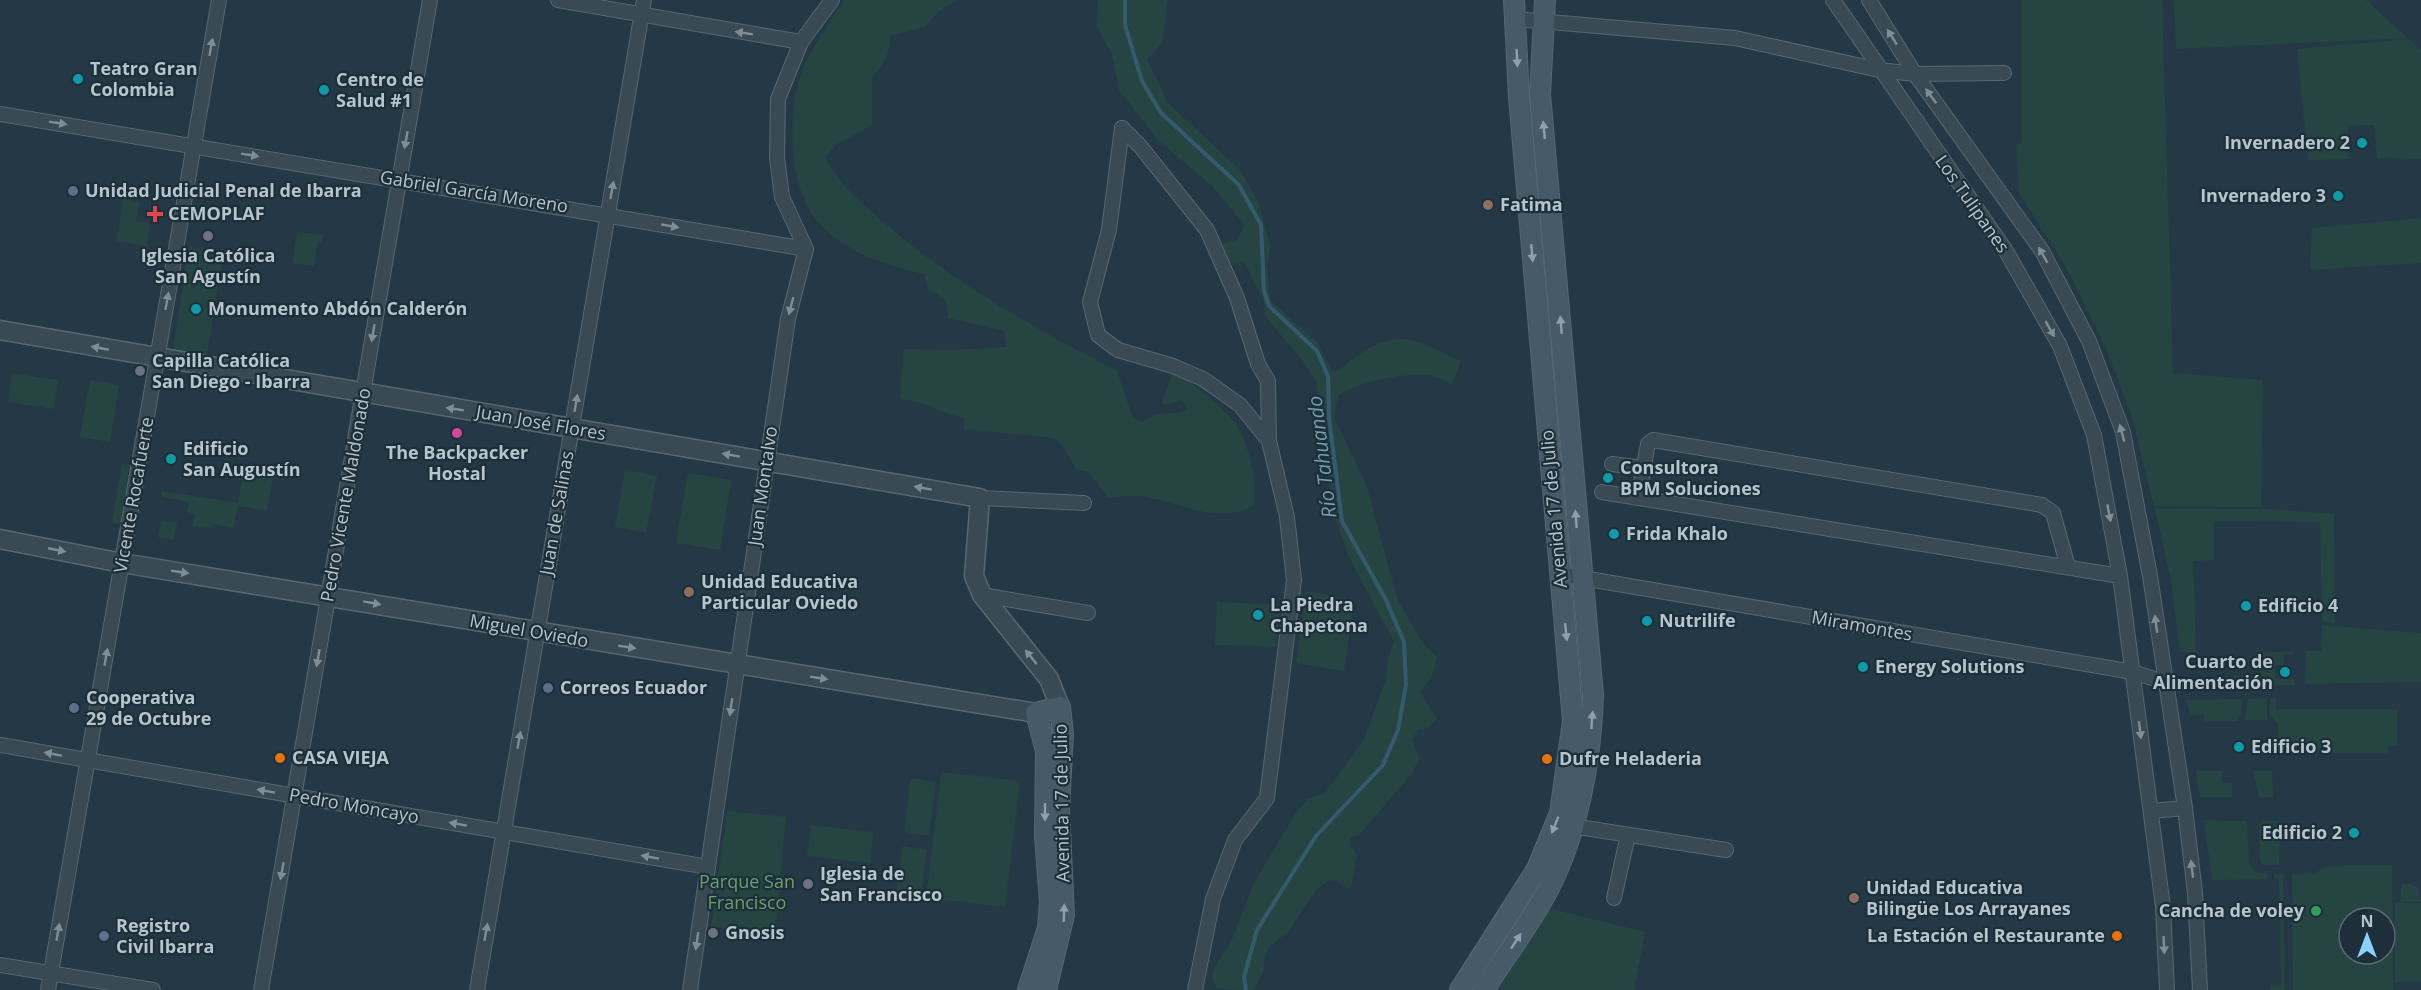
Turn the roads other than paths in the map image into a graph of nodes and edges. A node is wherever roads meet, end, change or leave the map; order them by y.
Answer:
1 (219, 0) edge
2 (430, 0) edge
3 (558, 0) edge
4 (644, 0) edge
5 (832, 0) edge
6 (1545, 0) edge
7 (1833, 0) edge
8 (1869, 0) edge
9 (1515, 10) edge
10 (641, 15) junction
11 (1544, 23) junction
12 (801, 42) junction
13 (1879, 70) junction
14 (1915, 74) junction
15 (2004, 74) dead end
16 (0, 114) edge
17 (194, 146) junction
18 (399, 180) junction
19 (608, 214) junction
20 (806, 249) junction
21 (0, 330) edge
22 (157, 358) junction
23 (363, 394) junction
24 (572, 428) junction
25 (1269, 441) junction
26 (767, 462) junction
27 (1612, 464) dead end
28 (1644, 468) junction
29 (1602, 492) dead end
30 (981, 498) junction
31 (1638, 498) junction
32 (1084, 503) dead end
33 (0, 539) edge
34 (122, 563) junction
35 (2068, 567) junction
36 (1559, 574) junction
37 (2120, 576) junction
38 (1581, 577) junction
39 (328, 596) junction
40 (982, 596) junction
41 (1088, 612) dead end
42 (537, 632) junction
43 (737, 665) junction
44 (2133, 672) junction
45 (2164, 682) junction
46 (1059, 707) junction
47 (1036, 713) junction
48 (0, 745) edge
49 (88, 760) junction
50 (295, 795) junction
51 (2185, 808) junction
52 (2151, 811) junction
53 (1572, 826) junction
54 (504, 831) junction
55 (1628, 835) junction
56 (1726, 850) dead end
57 (708, 867) junction
58 (1614, 898) dead end
59 (0, 965) edge
60 (51, 974) junction
61 (48, 990) edge
62 (153, 990) edge
63 (261, 990) edge
64 (477, 990) edge
65 (690, 990) edge
66 (1028, 990) edge
67 (1046, 990) edge
68 (1195, 990) edge
69 (1460, 990) edge
70 (1484, 990) edge
71 (2167, 990) edge
72 (2200, 990) edge

17 -> 1 street, Vicente Rocafuerte
2 -> 18 street, Pedro Vicente Maldonado
3 - 10 street
4 - 10 street, Juan de Salinas
5 - 12 street
6 - 11 main road, Avenida 17 de Julio
7 - 13 street, Los Tulipanes
14 -> 8 street, Los Tulipanes
9 - 11 street
9 -> 36 main road, Avenida 17 de Julio
12 -> 10 street
19 -> 10 street, Juan de Salinas
11 - 13 street
38 -> 11 main road, Avenida 17 de Julio
12 - 20 street
13 - 14 street
13 -> 37 street, Los Tulipanes
14 - 15 street
45 -> 14 street, Los Tulipanes
16 -> 17 street, Gabriel García Moreno
17 -> 18 street, Gabriel García Moreno
22 -> 17 street, Vicente Rocafuerte
18 - 19 street, Gabriel García Moreno
18 -> 23 street, Pedro Vicente Maldonado
19 -> 20 street, Gabriel García Moreno
24 -> 19 street, Juan de Salinas
20 -> 26 street, Juan Montalvo
22 -> 21 street, Juan José Flores
22 - 23 street, Juan José Flores
22 - 34 street, Vicente Rocafuerte
24 -> 23 street, Juan José Flores
23 - 39 street, Pedro Vicente Maldonado
26 -> 24 street, Juan José Flores
24 - 42 street, Juan de Salinas
25 - 25 street
25 - 68 street
30 -> 26 street, Juan José Flores
26 - 43 street, Juan Montalvo
27 - 28 street
28 - 31 street
28 - 35 street
29 - 31 street
30 - 32 street, Juan José Flores
30 - 40 street, Avenida 17 de Julio
31 - 35 street
33 -> 34 street, Miguel Oviedo
34 -> 39 street, Miguel Oviedo
49 -> 34 street, Vicente Rocafuerte
35 - 37 street
36 - 38 street, Miramontes
36 -> 69 main road, Avenida 17 de Julio
37 - 44 street, Los Tulipanes
38 - 44 street, Miramontes
53 -> 38 main road, Avenida 17 de Julio
39 -> 42 street, Miguel Oviedo
39 -> 50 street, Pedro Vicente Maldonado
40 - 41 street
46 -> 40 street, Avenida 17 de Julio
42 -> 43 street, Miguel Oviedo
54 -> 42 street, Juan de Salinas
43 -> 47 street, Miguel Oviedo
43 -> 57 street, Juan Montalvo
44 - 45 street, Miramontes
44 -> 52 street, Los Tulipanes
45 - 51 street, Los Tulipanes
46 - 47 main road, Miguel Oviedo
67 -> 46 main road, Avenida 17 de Julio
47 -> 66 main road, Avenida 17 de Julio
49 -> 48 street, Pedro Moncayo
50 -> 49 street, Pedro Moncayo
60 -> 49 street, Vicente Rocafuerte
54 -> 50 street, Pedro Moncayo
50 -> 63 street, Pedro Vicente Maldonado
51 - 52 street
72 -> 51 street, Los Tulipanes
52 -> 71 street, Los Tulipanes
53 - 55 street
70 -> 53 main road, Avenida 17 de Julio
57 -> 54 street, Pedro Moncayo
64 -> 54 street, Juan de Salinas
55 - 56 street
55 - 58 street
57 -> 65 street, Juan Montalvo
59 - 60 street
60 - 61 street, Vicente Rocafuerte
60 - 62 street

